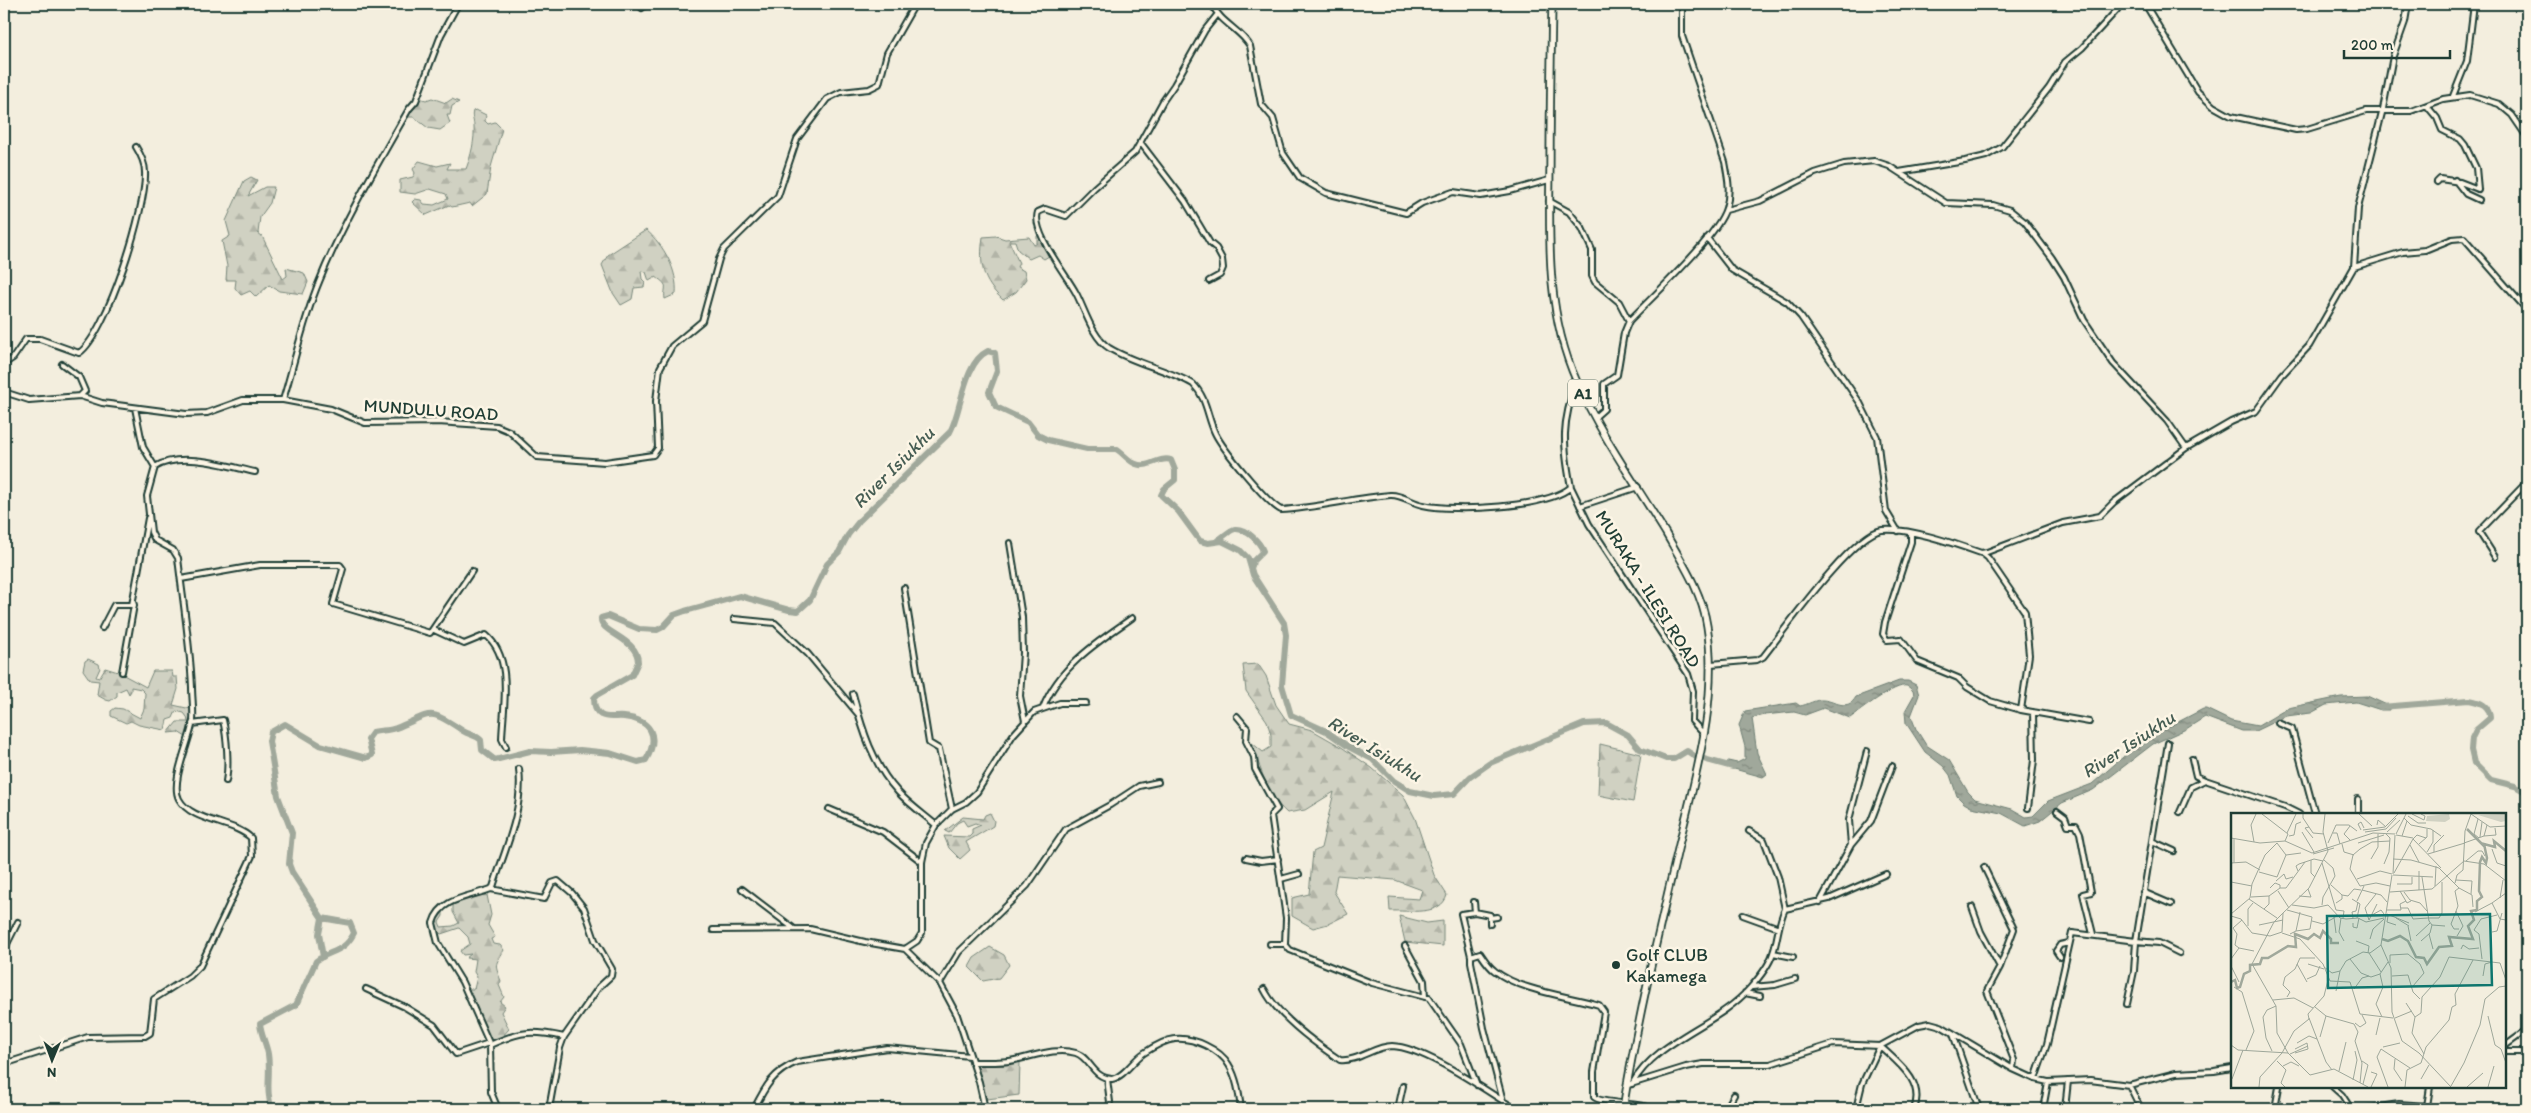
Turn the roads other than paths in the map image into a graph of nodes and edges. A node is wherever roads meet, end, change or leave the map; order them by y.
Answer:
1 (458, 4) edge
2 (639, 4) edge
3 (646, 4) edge
4 (915, 4) edge
5 (1212, 4) edge
6 (1552, 4) edge
7 (1682, 4) edge
8 (2120, 4) edge
9 (2145, 4) edge
10 (2408, 4) edge
11 (2474, 4) edge
12 (1217, 15) junction
13 (2453, 96) junction
14 (2427, 106) junction
15 (2383, 109) junction
16 (2527, 137) edge
17 (1140, 142) junction
18 (136, 147) dead end
19 (1899, 172) junction
20 (1549, 180) junction
21 (2455, 180) junction
22 (2437, 182) dead end
23 (2479, 200) dead end
24 (1549, 201) junction
25 (1726, 210) junction
26 (1707, 238) junction
27 (2354, 267) junction
28 (1209, 281) dead end
29 (2527, 310) edge
30 (1629, 321) junction
31 (4, 364) edge
32 (62, 364) dead end
33 (1576, 382) junction
34 (4, 392) edge
35 (80, 396) junction
36 (284, 400) junction
37 (135, 408) junction
38 (1595, 417) junction
39 (2186, 448) junction
40 (155, 467) junction
41 (255, 472) dead end
42 (2527, 482) edge
43 (1571, 487) junction
44 (1638, 487) junction
45 (1580, 506) junction
46 (148, 513) junction
47 (1898, 530) junction
48 (1912, 534) junction
49 (1010, 543) dead end
50 (1981, 553) junction
51 (2495, 557) dead end
52 (472, 570) dead end
53 (181, 579) junction
54 (904, 588) dead end
55 (133, 602) junction
56 (1132, 618) dead end
57 (734, 620) dead end
58 (102, 628) dead end
59 (434, 630) junction
60 (1711, 664) junction
61 (122, 672) dead end
62 (853, 694) dead end
63 (1086, 703) dead end
64 (1043, 708) junction
65 (2021, 710) junction
66 (2033, 712) junction
67 (858, 714) junction
68 (1238, 716) dead end
69 (1024, 721) junction
70 (2089, 722) dead end
71 (2278, 723) dead end
72 (192, 724) junction
73 (1704, 733) junction
74 (2168, 743) dead end
75 (506, 747) dead end
76 (1867, 751) dead end
77 (2192, 759) dead end
78 (1892, 766) dead end
79 (519, 769) dead end
80 (2205, 780) junction
81 (226, 781) dead end
82 (1158, 782) dead end
83 (2358, 799) dead end
84 (2028, 808) dead end
85 (829, 809) dead end
86 (952, 809) junction
87 (2056, 811) dead end
88 (2180, 812) dead end
89 (2297, 813) edge
90 (2315, 813) edge
91 (2358, 813) edge
92 (936, 825) junction
93 (1750, 831) dead end
94 (2152, 841) junction
95 (1851, 844) junction
96 (2174, 851) dead end
97 (1246, 858) dead end
98 (1278, 859) junction
99 (922, 862) junction
100 (1984, 867) dead end
101 (1298, 874) dead end
102 (1886, 874) dead end
103 (1281, 879) junction
104 (490, 889) junction
105 (742, 889) dead end
106 (2143, 892) junction
107 (1474, 902) dead end
108 (1820, 902) junction
109 (2171, 904) dead end
110 (1972, 907) dead end
111 (1785, 909) junction
112 (1475, 912) junction
113 (1744, 914) dead end
114 (1497, 917) dead end
115 (1490, 918) junction
116 (18, 922) dead end
117 (1490, 924) dead end
118 (792, 928) junction
119 (1779, 928) junction
120 (713, 930) dead end
121 (2093, 934) junction
122 (2136, 941) junction
123 (2069, 943) junction
124 (1270, 944) dead end
125 (1285, 944) junction
126 (1405, 946) dead end
127 (905, 949) junction
128 (4, 950) edge
129 (1773, 953) junction
130 (2179, 953) dead end
131 (1471, 956) junction
132 (1793, 957) dead end
133 (2060, 957) dead end
134 (2000, 967) junction
135 (1795, 979) dead end
136 (940, 983) junction
137 (1752, 987) junction
138 (366, 989) dead end
139 (1264, 989) dead end
140 (1745, 994) junction
141 (1760, 996) dead end
142 (1425, 997) junction
143 (2127, 1004) dead end
144 (2527, 1030) edge
145 (1954, 1034) junction
146 (564, 1037) junction
147 (490, 1044) junction
148 (2506, 1045) edge
149 (1880, 1046) junction
150 (2506, 1052) edge
151 (2527, 1052) edge
152 (970, 1056) junction
153 (972, 1062) junction
154 (4, 1064) edge
155 (2231, 1068) edge
156 (2013, 1069) junction
157 (1107, 1079) junction
158 (2035, 1079) junction
159 (2068, 1081) junction
160 (2048, 1082) junction
161 (1477, 1085) junction
162 (1630, 1085) junction
163 (1404, 1086) dead end
164 (2129, 1086) junction
165 (2279, 1088) edge
166 (2334, 1088) edge
167 (2430, 1088) edge
168 (1734, 1095) dead end
169 (1503, 1101) junction
170 (1624, 1102) junction
171 (985, 1107) edge
172 (498, 1109) edge
173 (549, 1109) edge
174 (754, 1109) edge
175 (958, 1109) edge
176 (1108, 1109) edge
177 (1241, 1109) edge
178 (1398, 1109) edge
179 (1516, 1109) edge
180 (1623, 1109) edge
181 (1654, 1109) edge
182 (1726, 1109) edge
183 (1856, 1109) edge
184 (1914, 1109) edge
185 (1979, 1109) edge
186 (2043, 1109) edge
187 (2064, 1109) edge
188 (2141, 1109) edge
189 (2275, 1109) edge
190 (2351, 1109) edge
191 (2366, 1109) edge

1 - 36 street
2 - 3 street
4 - 36 street, MUNDULU ROAD
5 - 12 street
6 - 20 highway, A1
7 - 25 street
8 - 19 street
9 - 15 street
10 - 15 street
11 - 13 street
12 - 17 street
12 - 20 street
13 - 14 street
13 - 16 street
14 - 15 street
14 - 21 street
15 - 27 street
17 - 28 street
17 - 43 street
18 - 31 street
19 - 25 street
19 - 39 street
20 - 24 highway, A1
21 - 22 street
21 - 23 street
24 - 30 street
24 - 33 highway, A1
25 - 26 street
26 - 30 street
26 - 47 street
27 - 29 street
27 - 39 street
30 - 38 street
32 - 35 street
33 - 38 highway, A1
33 - 43 street, MURAKA - ILESI ROAD
34 - 35 street, MUNDULU ROAD
35 - 37 street, MUNDULU ROAD
36 - 37 street, MUNDULU ROAD
37 - 40 street
38 - 44 highway, A1
39 - 50 street
40 - 41 street
40 - 46 street
42 - 51 street
43 - 45 street, MURAKA - ILESI ROAD
44 - 45 street
44 - 60 highway, A1
45 - 73 street, MURAKA - ILESI ROAD
46 - 53 street
46 - 55 street
47 - 48 street
47 - 60 street
48 - 50 street
48 - 65 street
49 - 69 street
50 - 65 street
52 - 59 street
53 - 59 street
53 - 72 street
54 - 86 street
55 - 58 street
55 - 61 street
56 - 64 street
57 - 67 street
59 - 75 street
60 - 73 highway, A1
62 - 67 street
63 - 64 street
64 - 69 street
65 - 66 street
66 - 70 street
66 - 84 street
67 - 92 street
68 - 98 street
69 - 86 street
71 - 90 street
72 - 81 street
72 - 154 street
73 - 162 highway, A1
74 - 94 street
76 - 95 street
77 - 80 street
78 - 95 street
79 - 104 street
80 - 88 street
80 - 89 street
82 - 136 street
83 - 91 street
85 - 99 street
86 - 92 street
87 - 121 street
92 - 99 street
93 - 111 street
94 - 96 street
94 - 106 street
95 - 108 street
97 - 98 street
98 - 103 street
99 - 127 street
100 - 134 street
101 - 103 street
102 - 108 street
103 - 125 street
104 - 146 street
104 - 147 street
105 - 118 street
106 - 109 street
106 - 122 street
107 - 112 street
108 - 111 street
110 - 134 street
111 - 119 street
112 - 115 street
112 - 131 street
113 - 119 street
114 - 115 street
115 - 117 street
116 - 128 street
118 - 120 street
118 - 127 street
119 - 129 street
121 - 122 street
121 - 123 street
122 - 130 street
122 - 143 street
123 - 133 street
123 - 158 street
124 - 125 street
125 - 142 street
126 - 142 street
127 - 136 street
129 - 132 street
129 - 137 street
131 - 169 street
131 - 170 street
134 - 156 street
135 - 137 street
136 - 152 street
137 - 140 street
138 - 147 street
139 - 161 street
140 - 141 street
140 - 162 street
142 - 161 street
144 - 148 street
145 - 149 street
145 - 156 street
145 - 185 street
146 - 147 street
146 - 173 street
147 - 172 street
149 - 162 street
149 - 183 street
149 - 184 street
150 - 151 street
152 - 153 street
152 - 174 street
153 - 157 street
153 - 171 street
155 - 164 street
156 - 158 street
157 - 176 street
157 - 177 street
158 - 160 street
159 - 160 street
159 - 164 street
159 - 187 street
160 - 186 street
161 - 169 street
162 - 170 highway, A1
163 - 178 street
164 - 188 street
165 - 189 street
166 - 190 street
167 - 191 street
168 - 182 street
169 - 179 street
170 - 180 highway, A1
170 - 181 street
171 - 175 street

